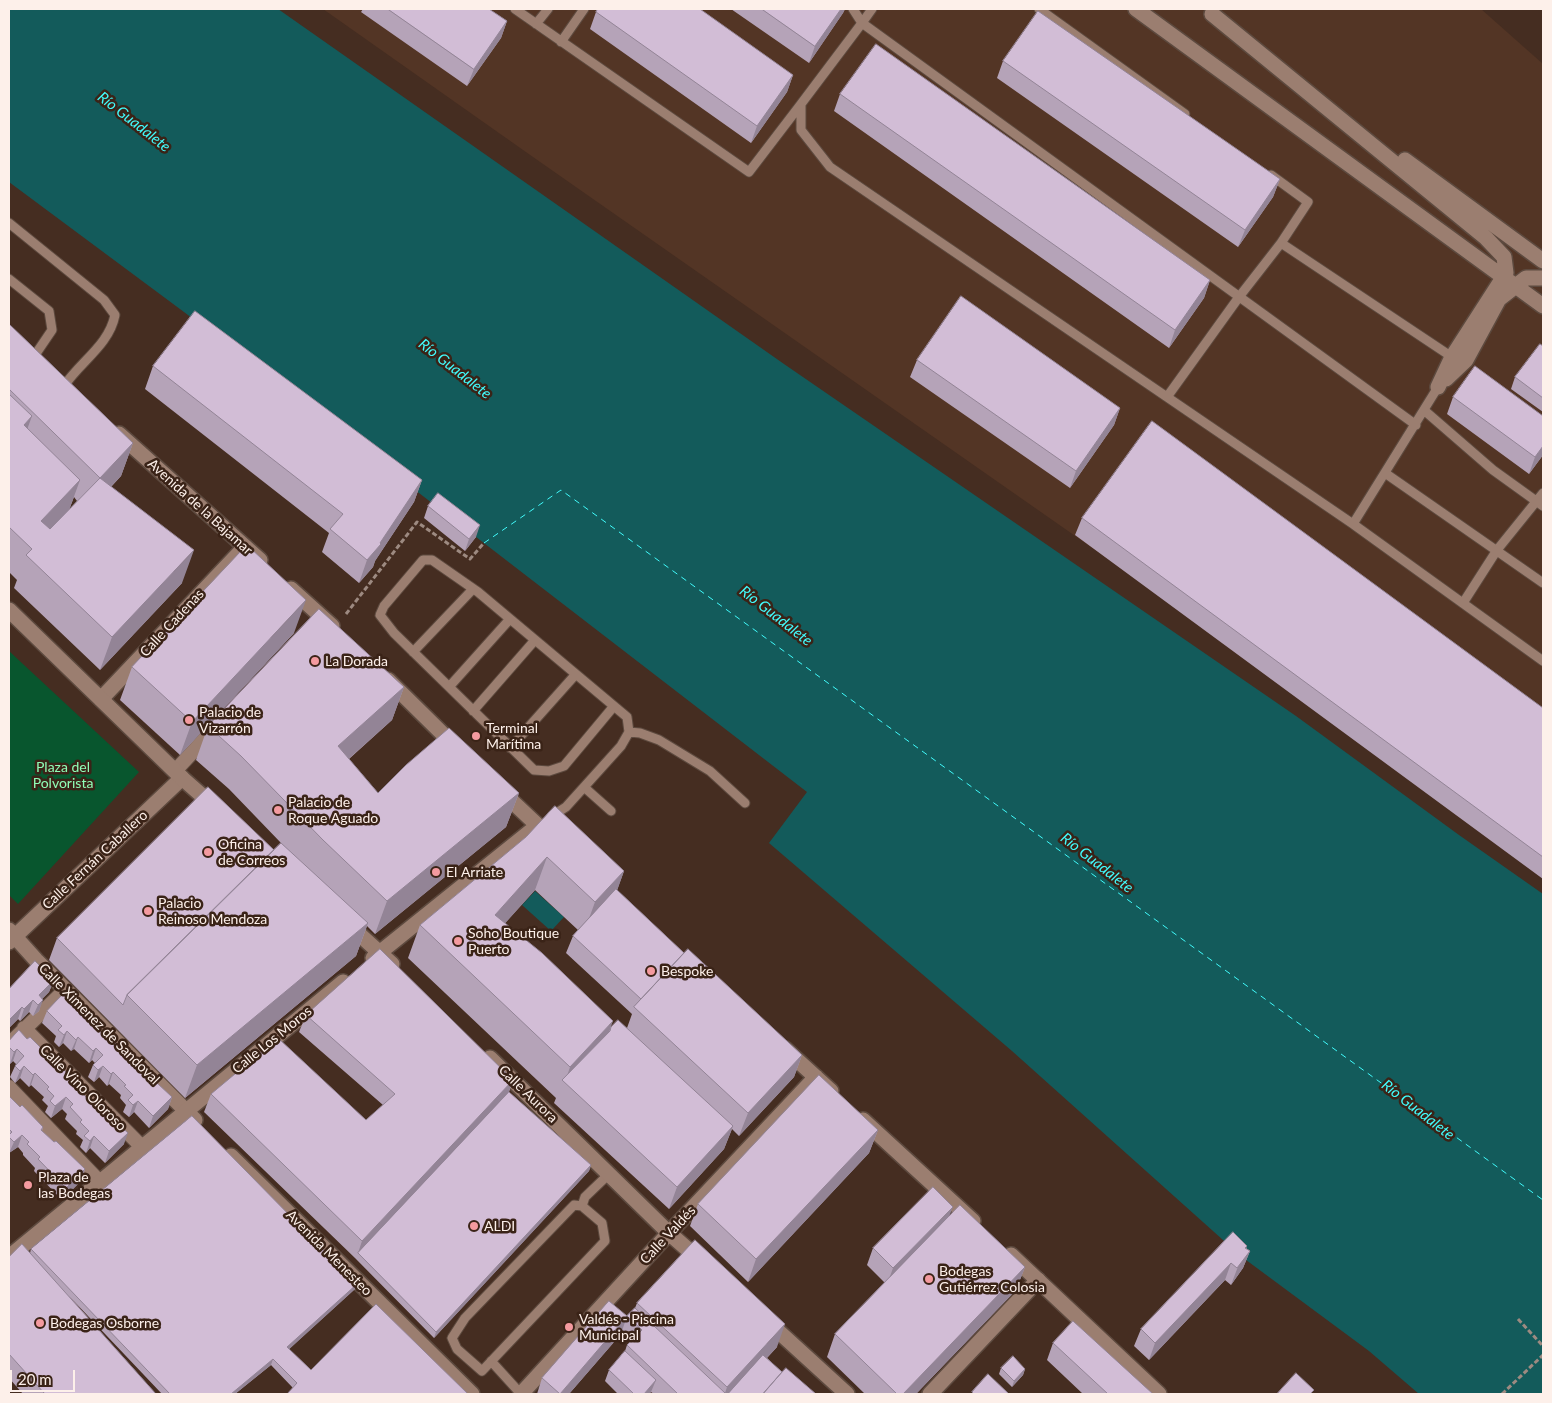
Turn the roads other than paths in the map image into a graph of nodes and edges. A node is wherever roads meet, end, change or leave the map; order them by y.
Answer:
1 (515, 9) edge
2 (548, 9) edge
3 (584, 9) edge
4 (853, 9) edge
5 (872, 9) edge
6 (1039, 9) edge
7 (1136, 9) edge
8 (1207, 12) edge
9 (862, 23) junction
10 (536, 24) junction
11 (561, 42) junction
12 (801, 104) junction
13 (1189, 117) edge
14 (1260, 168) edge
15 (9, 223) edge
16 (1281, 242) junction
17 (1543, 261) edge
18 (1543, 278) edge
19 (9, 279) edge
20 (1509, 282) junction
21 (1240, 297) junction
22 (1543, 306) edge
23 (21, 348) edge
24 (1452, 357) junction
25 (37, 362) joint
26 (64, 385) edge
27 (1438, 387) junction
28 (1167, 397) junction
29 (1424, 411) junction
30 (108, 424) edge
31 (1416, 425) junction
32 (1385, 473) junction
33 (1543, 493) edge
34 (1540, 504) edge
35 (1353, 524) junction
36 (245, 547) junction
37 (1496, 550) junction
38 (1543, 583) edge
39 (474, 589) junction
40 (1463, 603) junction
41 (10, 613) edge
42 (320, 615) junction
43 (510, 620) junction
44 (310, 627) edge
45 (344, 637) edge
46 (535, 640) junction
47 (413, 652) junction
48 (1543, 661) edge
49 (378, 671) edge
50 (576, 674) junction
51 (449, 687) junction
52 (101, 699) junction
53 (614, 706) junction
54 (473, 711) junction
55 (223, 720) edge
56 (629, 732) junction
57 (510, 748) junction
58 (468, 758) edge
59 (178, 774) junction
60 (489, 779) edge
61 (584, 787) junction
62 (745, 803) dead end
63 (611, 811) dead end
64 (226, 816) edge
65 (537, 826) junction
66 (559, 846) edge
67 (336, 913) edge
68 (11, 936) edge
69 (380, 952) junction
70 (402, 973) edge
71 (66, 990) junction
72 (24, 1028) junction
73 (772, 1037) edge
74 (9, 1044) edge
75 (481, 1049) edge
76 (816, 1077) junction
77 (9, 1087) edge
78 (186, 1111) junction
79 (207, 1132) edge
80 (221, 1146) edge
81 (142, 1147) junction
82 (610, 1173) junction
83 (100, 1182) junction
84 (582, 1206) junction
85 (981, 1227) edge
86 (669, 1232) junction
87 (1002, 1247) edge
88 (11, 1250) edge
89 (29, 1265) edge
90 (712, 1271) edge
91 (1038, 1280) junction
92 (755, 1310) edge
93 (491, 1361) junction
94 (472, 1394) edge
95 (521, 1394) edge
96 (847, 1394) edge
97 (930, 1394) edge
98 (1158, 1394) edge

1 - 10 lane
2 - 10 lane
3 - 11 lane
4 - 9 lane
5 - 9 lane
6 - 13 lane
7 - 20 street
8 - 17 street
8 - 20 street
9 - 12 lane
9 - 21 lane
10 - 11 lane
11 - 12 lane
12 - 28 lane
14 - 16 lane
15 - 26 lane
16 - 21 lane
16 - 24 lane
18 - 20 street
19 - 25 lane
20 - 22 street
20 - 24 street
20 - 27 street
21 - 28 lane
21 - 31 lane
23 - 25 street
24 - 27 street
27 - 29 lane
28 - 35 lane
29 - 31 lane
29 - 34 lane
30 - 36 street, Avenida de la Bajamar
31 - 32 lane
32 - 35 lane
32 - 37 lane
33 - 34 lane
34 - 37 lane
35 - 40 lane
36 - 42 street, Avenida de la Bajamar
36 - 52 street, Calle Cadenas
37 - 38 lane
37 - 40 lane
39 - 43 lane
39 - 47 lane
39 - 47 lane
40 - 48 lane
41 - 52 street
42 - 44 street
42 - 45 street, Avenida de la Bajamar
43 - 46 lane
43 - 51 lane
46 - 50 lane
46 - 54 lane
47 - 51 lane
49 - 58 street
50 - 53 lane
50 - 57 lane
51 - 54 lane
52 - 59 street
53 - 56 lane
53 - 57 lane
54 - 57 lane
55 - 59 street
56 - 61 lane
56 - 62 lane
59 - 64 street
59 - 68 street, Calle Fernán Caballero
60 - 65 street
61 - 63 lane
61 - 65 lane
65 - 66 street
65 - 69 street, Calle Los Moros
67 - 69 street
68 - 71 street, Calle Ximenez de Sandoval
69 - 70 street
69 - 78 street, Calle Los Moros
71 - 72 street
71 - 78 street, Calle Ximenez de Sandoval
72 - 74 street
72 - 81 street, Calle Vino Oloroso
73 - 76 street
75 - 82 street, Calle Aurora
76 - 85 street
76 - 86 street, Calle Valdés
77 - 83 street
78 - 79 street
78 - 81 street, Calle Los Moros
80 - 94 street, Avenida Menesteo
81 - 83 street, Calle Los Moros
82 - 84 lane
82 - 86 street, Calle Aurora
83 - 88 street, Calle Los Moros
84 - 93 lane
84 - 93 lane
86 - 90 street, Calle Aurora
86 - 95 street, Calle Valdés
87 - 91 street
88 - 89 street
91 - 97 street
91 - 98 street
92 - 96 street
93 - 95 lane

